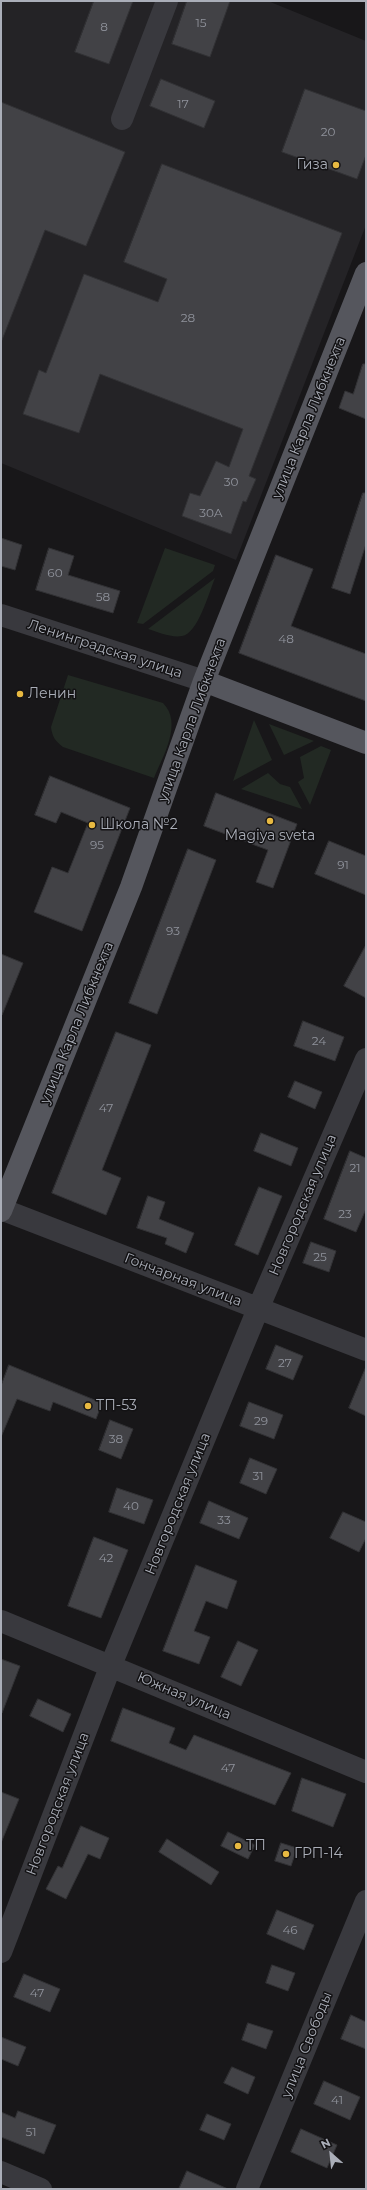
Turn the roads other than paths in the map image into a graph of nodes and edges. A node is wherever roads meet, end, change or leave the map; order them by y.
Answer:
1 (167, 1) edge
2 (122, 119) dead end
3 (366, 273) edge
4 (1, 615) edge
5 (204, 681) junction
6 (366, 742) edge
7 (366, 1059) edge
8 (1, 1210) edge
9 (258, 1309) junction
10 (366, 1350) edge
11 (1, 1621) edge
12 (112, 1665) junction
13 (366, 1772) edge
14 (366, 1902) edge
15 (1, 1952) edge
16 (1, 2172) edge
17 (41, 2189) edge
18 (247, 2189) edge

1 - 2 street
3 - 5 main road, улица Карла Либкнехта
4 - 5 street, Ленинградская улица
5 - 6 main road, Ленинградская улица
5 - 8 main road, улица Карла Либкнехта
7 - 9 street, Новгородская улица
8 - 9 street, Гончарная улица
9 - 10 street, Гончарная улица
9 - 12 street, Новгородская улица
11 - 12 street, Южная улица
12 - 13 street, Южная улица
12 - 15 street, Новгородская улица
14 - 18 street, улица Свободы
16 - 17 street

